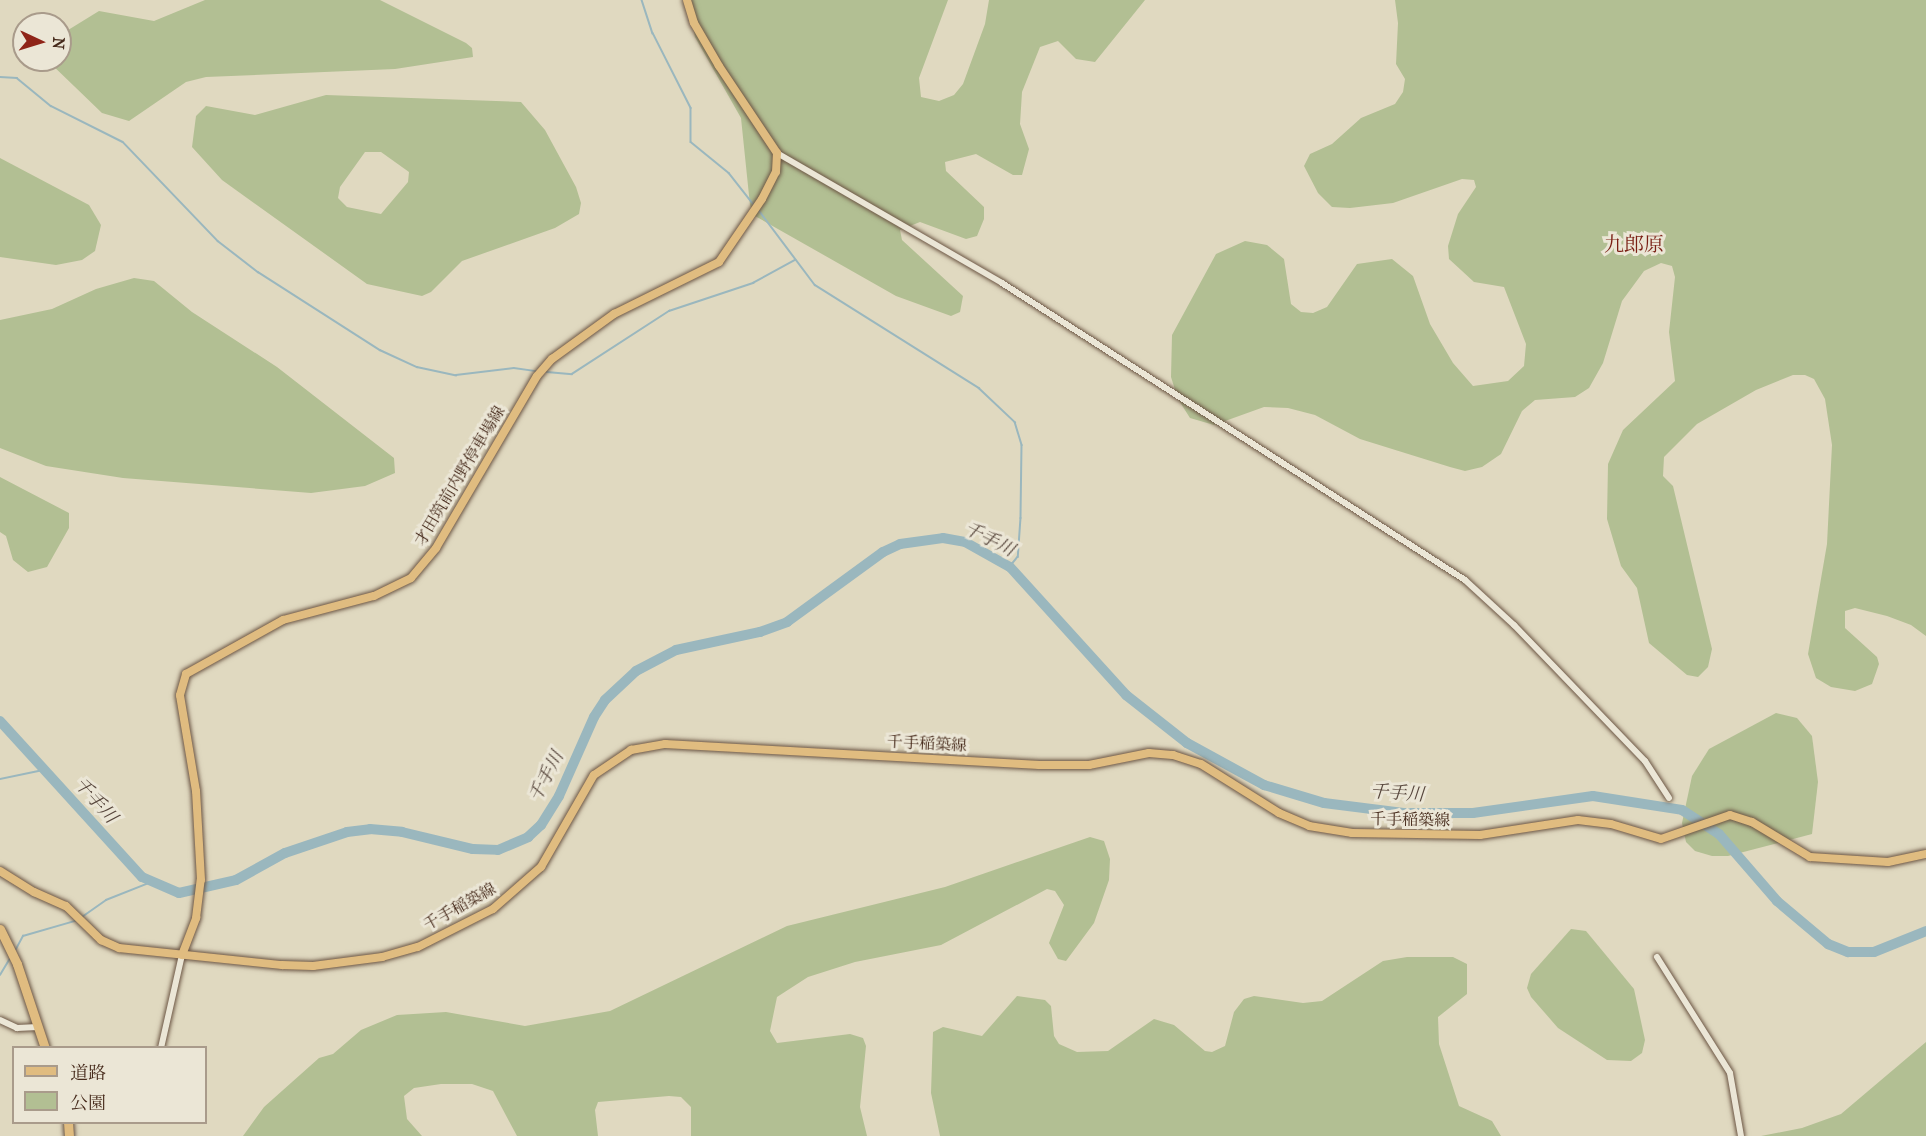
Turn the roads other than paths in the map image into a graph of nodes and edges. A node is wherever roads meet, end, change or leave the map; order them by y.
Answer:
1 (687, 0) edge
2 (777, 153) junction
3 (1669, 798) dead end
4 (1926, 854) edge
5 (0, 871) edge
6 (0, 929) edge
7 (182, 955) junction
8 (1658, 957) dead end
9 (0, 1020) edge
10 (38, 1027) junction
11 (45, 1046) edge
12 (161, 1046) edge
13 (1741, 1136) edge

1 - 2 main road
2 - 3 street
2 - 7 main road, 才田筑前内野停車場線
4 - 7 main road, 千手稲築線
5 - 7 main road, 千手稲築線
6 - 10 highway
7 - 12 street
8 - 13 street
9 - 10 street
10 - 11 highway

